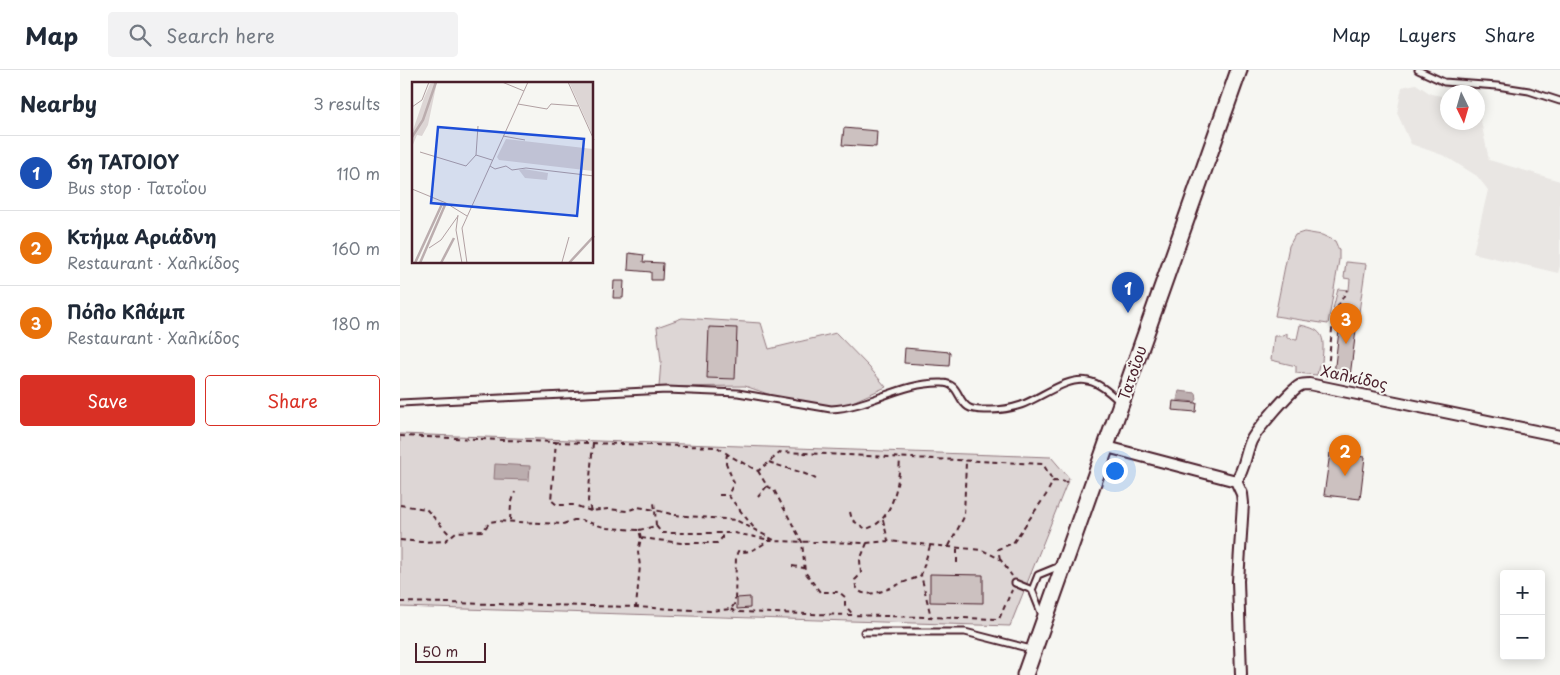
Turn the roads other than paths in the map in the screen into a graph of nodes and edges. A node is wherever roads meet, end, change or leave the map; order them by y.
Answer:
1 (1239, 70) edge
2 (1418, 70) edge
3 (1560, 101) edge
4 (400, 403) edge
5 (1122, 403) junction
6 (1560, 436) edge
7 (1106, 447) junction
8 (1236, 481) junction
9 (1065, 564) junction
10 (1015, 583) road end
11 (1032, 590) junction
12 (1045, 622) junction
13 (864, 632) dead end
14 (1034, 650) junction
15 (1025, 675) edge
16 (1241, 675) edge

1 - 5 street, Τατοΐου
2 - 3 lane
4 - 5 lane
5 - 7 street, Τατοΐου
6 - 8 street, Χαλκίδος
7 - 8 street
7 - 9 street, Τατοΐου
8 - 16 street
9 - 11 lane
9 - 12 street, Τατοΐου
10 - 11 lane
11 - 12 lane
12 - 14 street, Τατοΐου
13 - 14 lane
14 - 15 street, Τατοΐου

